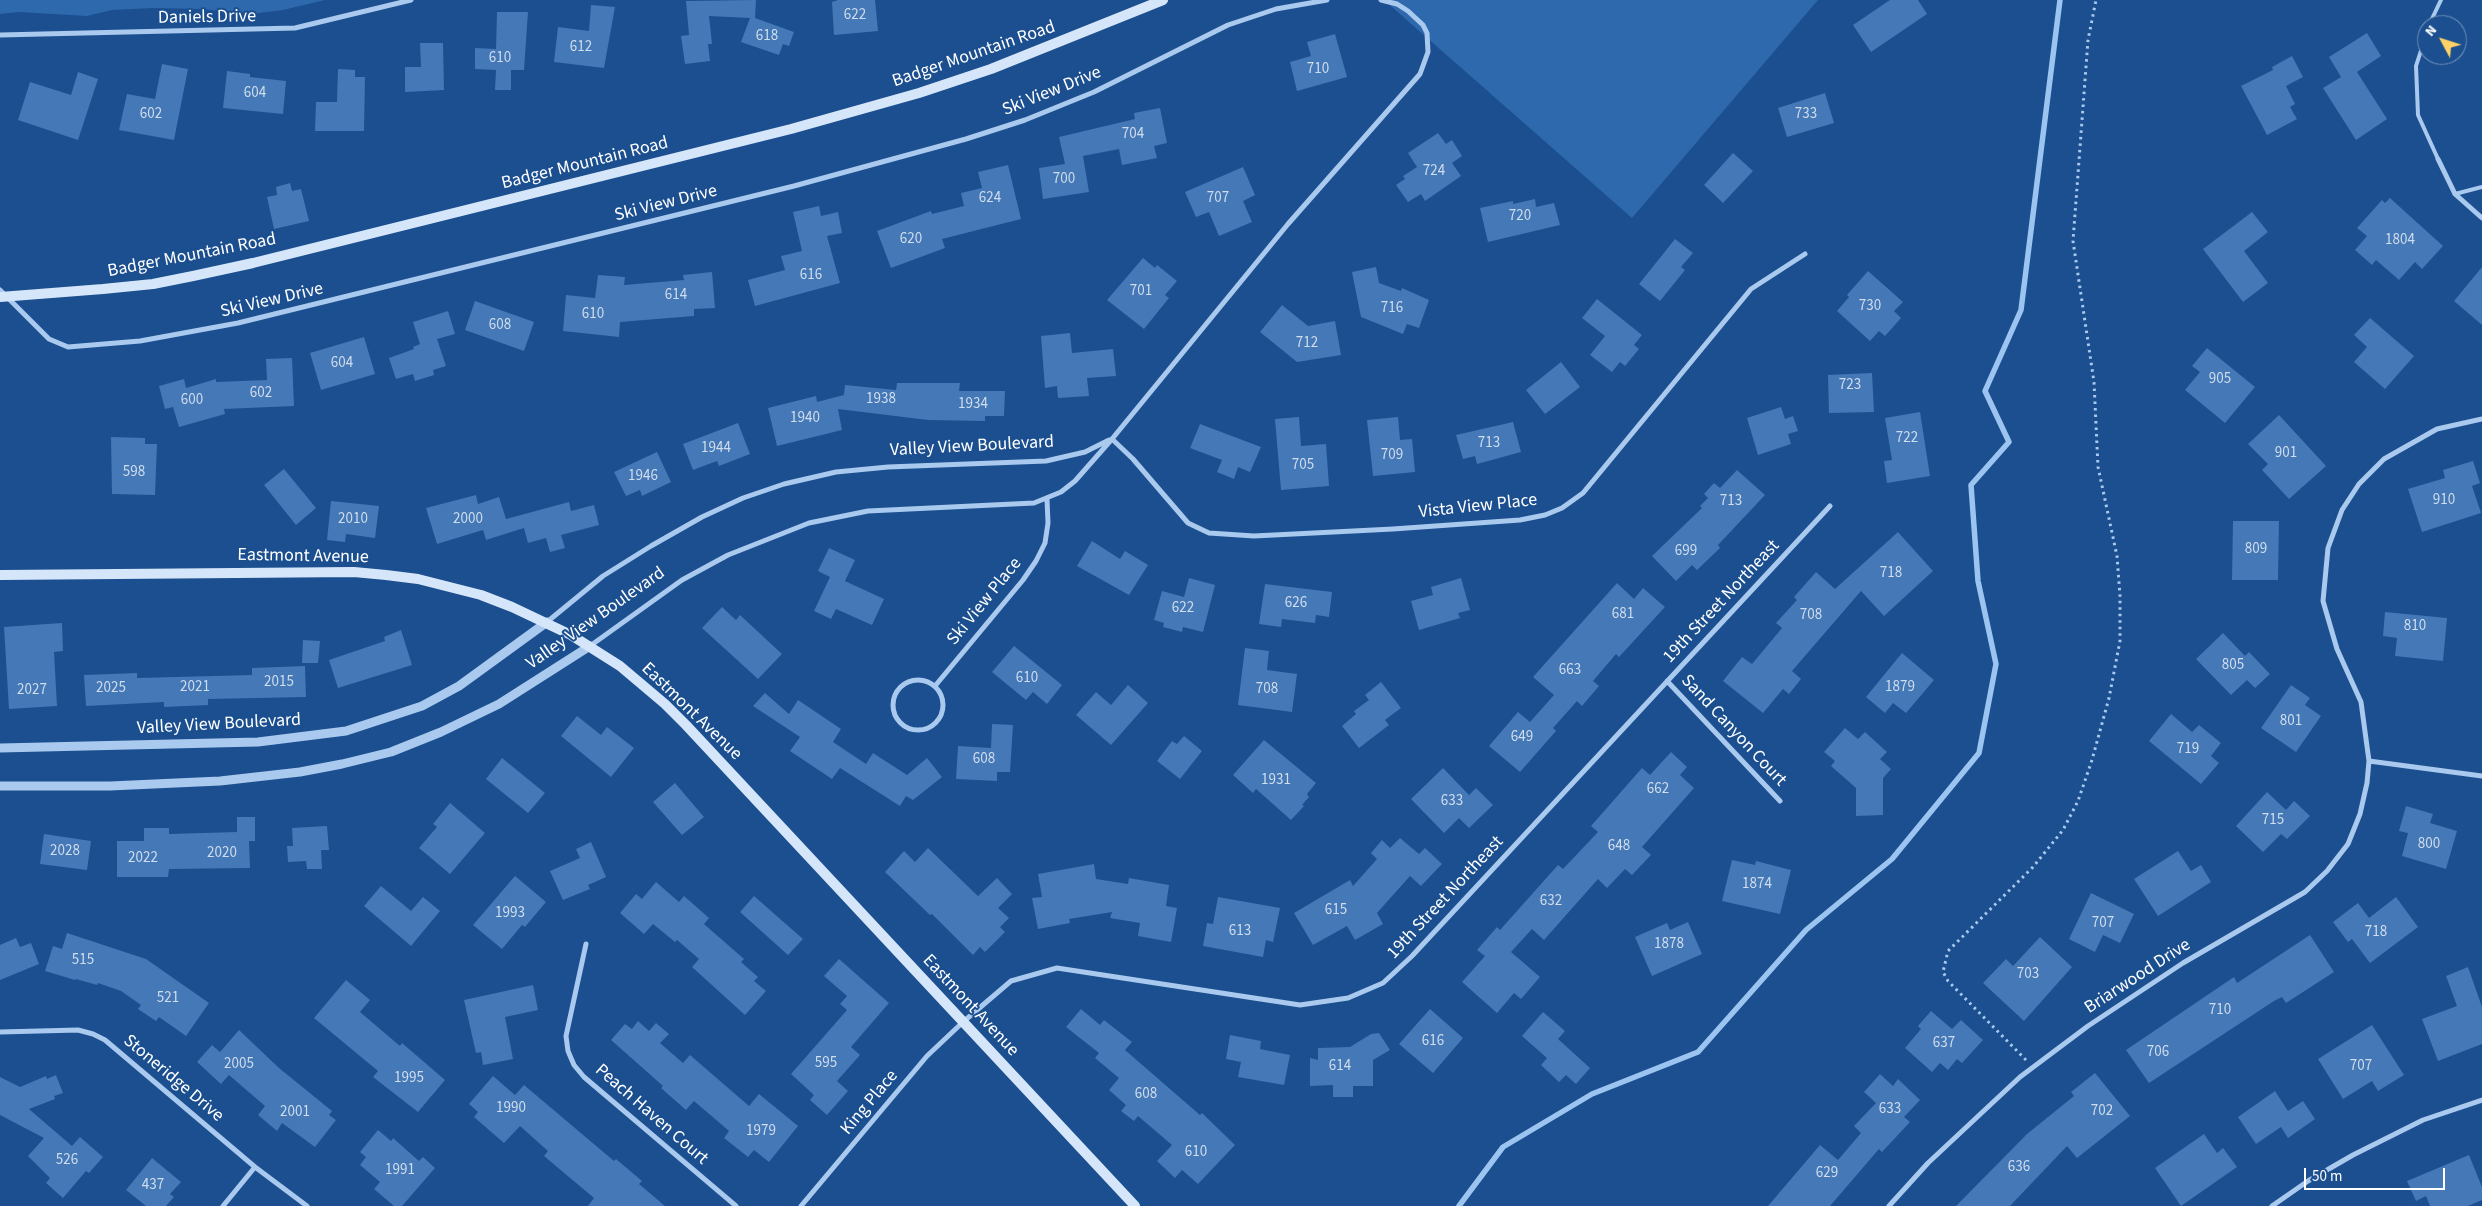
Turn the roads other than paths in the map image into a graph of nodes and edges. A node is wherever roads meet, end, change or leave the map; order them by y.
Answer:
1 (411, 0) edge
2 (1163, 0) edge
3 (1327, 0) edge
4 (1381, 0) edge
5 (2441, 0) edge
6 (2434, 15) edge
7 (0, 35) edge
8 (2417, 63) edge
9 (2438, 159) joint
10 (2482, 187) edge
11 (2455, 194) junction
12 (2482, 218) edge
13 (1805, 254) dead end
14 (2, 295) edge
15 (2482, 419) edge
16 (1112, 439) junction
17 (1047, 499) junction
18 (1830, 506) dead end
19 (0, 575) edge
20 (547, 622) junction
21 (590, 646) junction
22 (1667, 681) junction
23 (935, 686) junction
24 (0, 748) edge
25 (2369, 761) junction
26 (2482, 776) edge
27 (0, 786) edge
28 (1780, 801) dead end
29 (586, 944) dead end
30 (963, 1022) junction
31 (0, 1032) edge
32 (2482, 1100) edge
33 (255, 1167) junction
34 (223, 1206) edge
35 (307, 1206) edge
36 (736, 1206) edge
37 (801, 1206) edge
38 (1135, 1206) edge
39 (1888, 1206) edge
40 (2272, 1206) edge

1 - 7 street, Daniels Drive
2 - 14 main road, Badger Mountain Road
3 - 14 street, Ski View Drive
4 - 16 street
5 - 6 lane
8 - 9 lane
9 - 11 street
10 - 11 lane
11 - 12 street
13 - 16 street, Vista View Place
15 - 25 street, Briarwood Drive
16 - 17 street, Valley View Boulevard
16 - 20 street, Valley View Boulevard
17 - 21 street, Valley View Boulevard
17 - 23 street, Ski View Place
18 - 22 street, 19th Street Northeast
19 - 20 main road, Eastmont Avenue
20 - 21 main road, Eastmont Avenue
20 - 24 street, Valley View Boulevard
21 - 27 street, Valley View Boulevard
21 - 30 main road, Eastmont Avenue
22 - 28 street, Sand Canyon Court
22 - 30 street, 19th Street Northeast
23 - 23 street
25 - 26 street
25 - 39 street, Briarwood Drive
29 - 36 street, Peach Haven Court
30 - 37 street, King Place
30 - 38 main road, Eastmont Avenue
31 - 33 street, Stoneridge Drive
32 - 40 street
33 - 34 street
33 - 35 street, Stoneridge Drive

